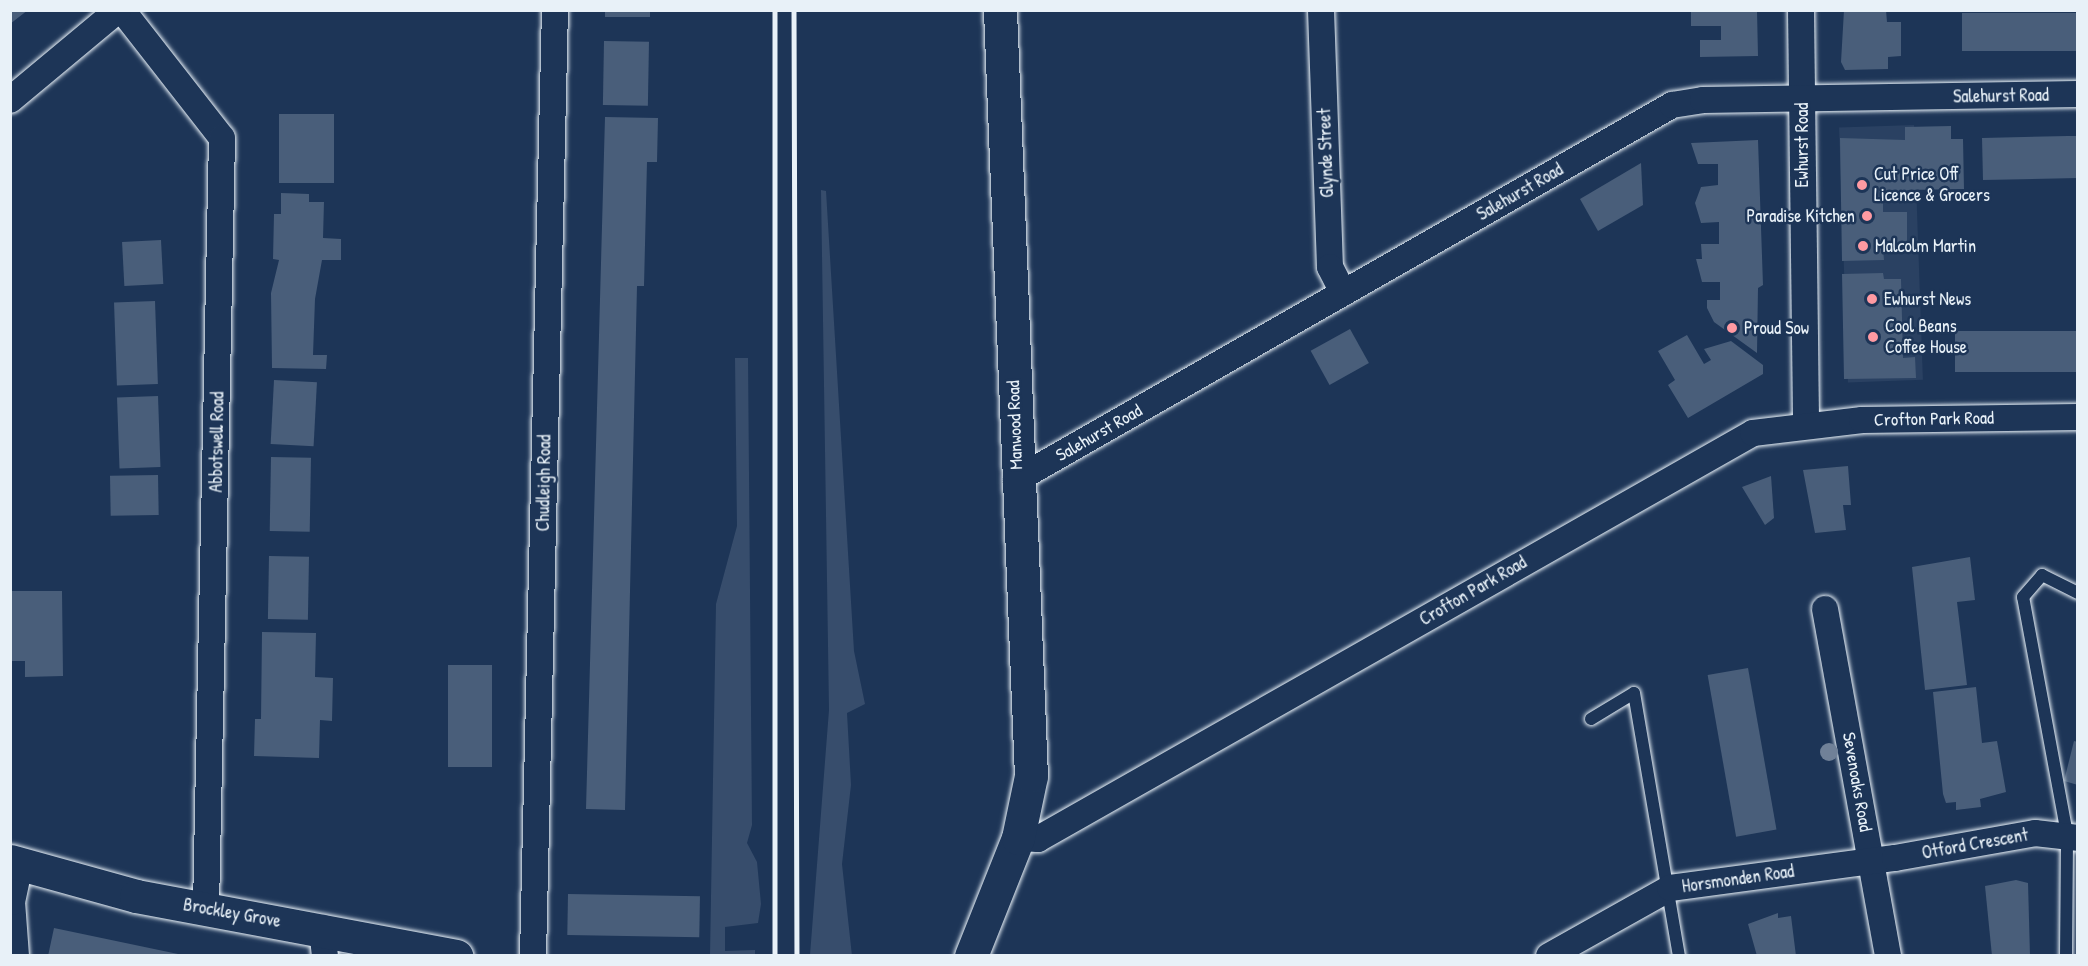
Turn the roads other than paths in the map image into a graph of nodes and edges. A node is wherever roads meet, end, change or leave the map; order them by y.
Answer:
1 (120, 10) edge
2 (555, 10) edge
3 (1000, 10) edge
4 (1322, 10) edge
5 (1801, 10) edge
6 (2078, 94) edge
7 (1802, 99) junction
8 (10, 100) edge
9 (1343, 293) junction
10 (2078, 417) edge
11 (1806, 423) junction
12 (1016, 480) junction
13 (2078, 593) edge
14 (1825, 609) dead end
15 (1592, 719) dead end
16 (2072, 836) edge
17 (1018, 838) junction
18 (1872, 861) junction
19 (15, 863) edge
20 (1670, 888) junction
21 (207, 909) junction
22 (323, 942) edge
23 (16, 956) edge
24 (456, 956) edge
25 (533, 956) edge
26 (971, 956) edge
27 (1549, 956) edge
28 (1679, 956) edge
29 (1888, 956) edge
30 (2066, 956) edge

1 - 8 street
1 - 21 street, Abbotswell Road
2 - 25 street, Chudleigh Road
3 - 12 street, Manwood Road
4 - 9 street, Glynde Street
5 - 7 street, Ewhurst Road
6 - 7 street, Salehurst Road
7 - 9 street, Salehurst Road
7 - 11 street, Ewhurst Road
9 - 12 street, Salehurst Road
10 - 11 street, Crofton Park Road
11 - 17 street, Crofton Park Road
12 - 17 street, Manwood Road
13 - 16 lane
14 - 18 street, Sevenoaks Road
15 - 20 lane
16 - 18 street, Otford Crescent
16 - 30 lane
17 - 26 street
18 - 20 street, Horsmonden Road
18 - 29 street, Sevenoaks Road
19 - 21 street, Brockley Grove
19 - 23 street
20 - 27 street, Horsmonden Road
20 - 28 lane
21 - 22 street, Brockley Grove
22 - 24 street, Brockley Grove

